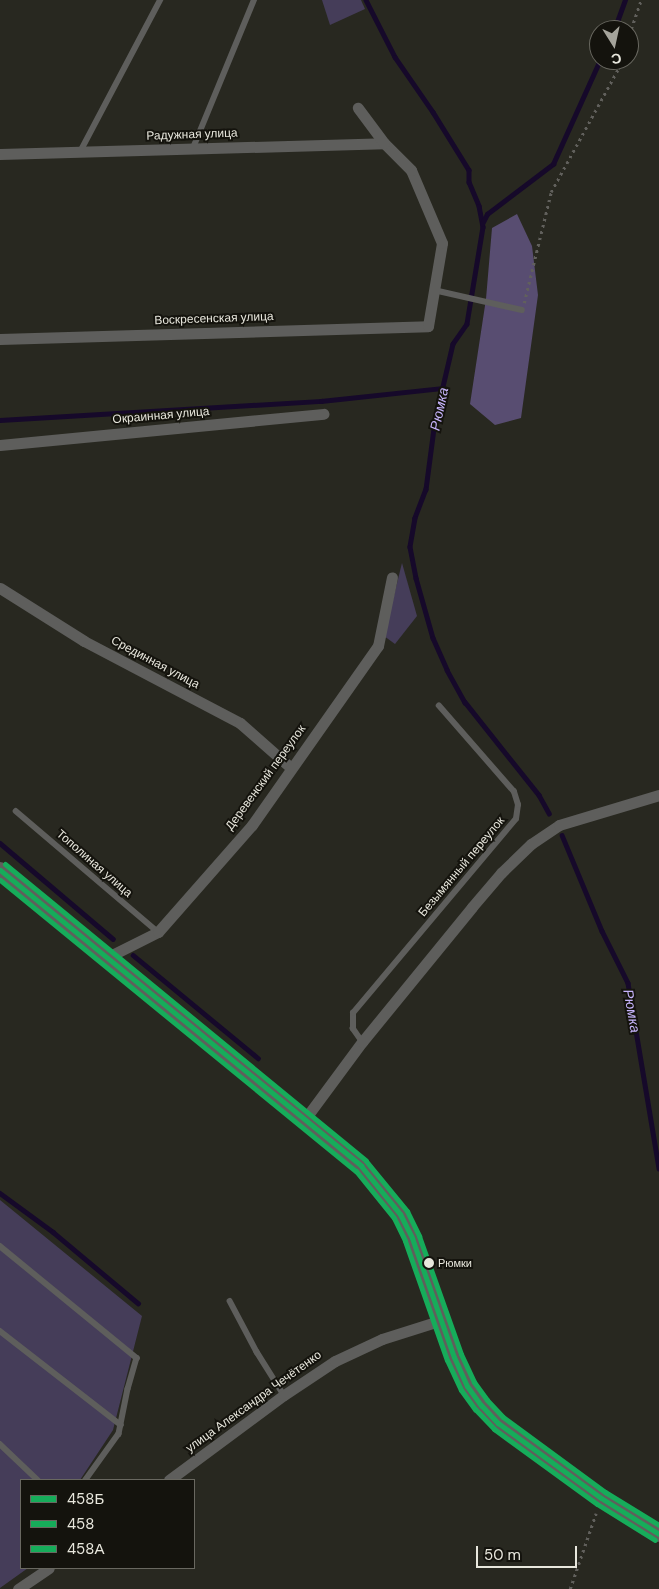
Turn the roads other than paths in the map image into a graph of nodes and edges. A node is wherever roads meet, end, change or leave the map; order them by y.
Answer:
1 (160, 0) edge
2 (254, 0) edge
3 (358, 108) dead end
4 (384, 143) junction
5 (193, 148) junction
6 (80, 152) junction
7 (0, 154) edge
8 (434, 290) junction
9 (522, 310) road end
10 (0, 339) edge
11 (324, 414) dead end
12 (0, 445) edge
13 (392, 576) dead end
14 (0, 588) edge
15 (439, 706) dead end
16 (291, 768) junction
17 (659, 795) edge
18 (16, 811) dead end
19 (0, 870) edge
20 (158, 932) junction
21 (108, 957) junction
22 (362, 1042) junction
23 (305, 1119) junction
24 (0, 1246) edge
25 (230, 1301) dead end
26 (442, 1320) junction
27 (0, 1331) edge
28 (284, 1395) junction
29 (121, 1425) junction
30 (0, 1444) edge
31 (37, 1479) edge
32 (87, 1479) edge
33 (170, 1479) edge
34 (659, 1534) edge
35 (48, 1569) edge
36 (18, 1589) edge

1 - 6 lane
2 - 5 lane
3 - 4 street
4 - 5 street, Радужная улица
4 - 8 street
5 - 6 street, Радужная улица
6 - 7 street, Радужная улица
8 - 9 lane
8 - 10 street, Воскресенская улица
11 - 12 street, Окраинная улица
13 - 16 street, Деревенский переулок
14 - 16 street, Срединная улица
15 - 22 lane, Безымянный переулок
16 - 20 street, Деревенский переулок
17 - 22 street
18 - 20 lane, Тополиная улица
19 - 21 main road
20 - 21 street, Деревенский переулок
21 - 23 main road
22 - 23 street
23 - 26 main road
24 - 29 lane
25 - 28 lane
26 - 28 street, улица Александра Чечётенко
26 - 34 main road
27 - 29 lane
28 - 33 street, улица Александра Чечётенко
29 - 32 lane
30 - 31 lane
35 - 36 street

